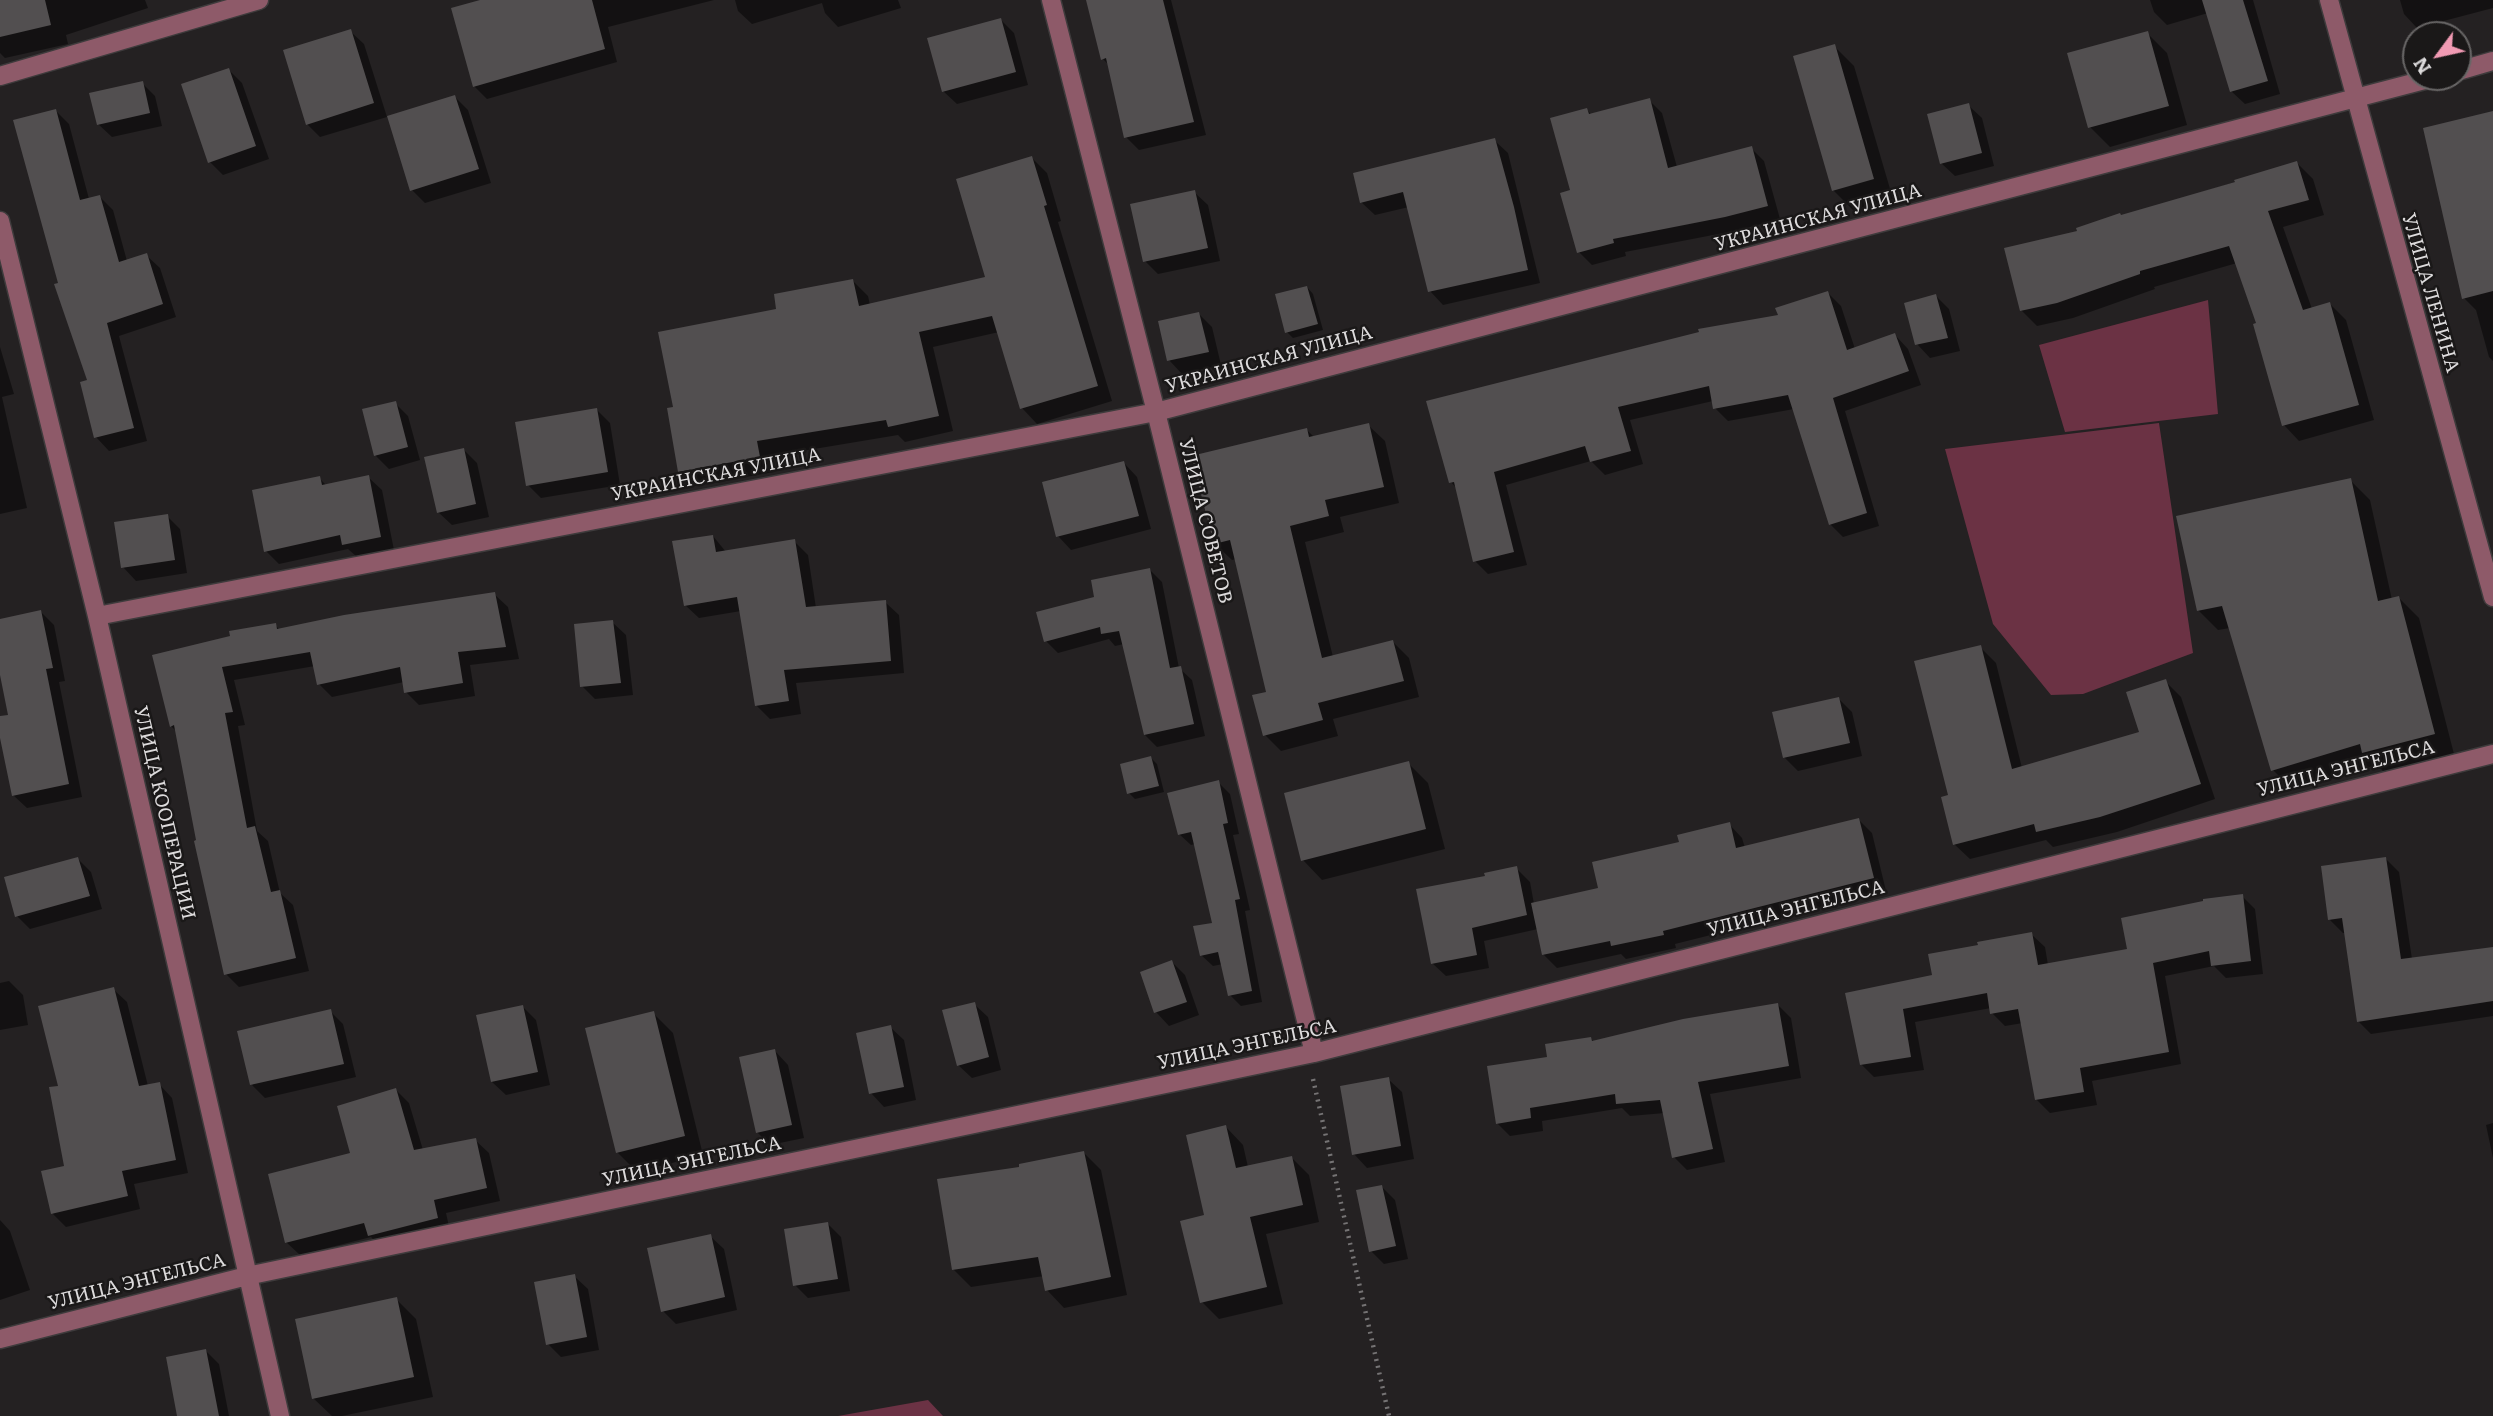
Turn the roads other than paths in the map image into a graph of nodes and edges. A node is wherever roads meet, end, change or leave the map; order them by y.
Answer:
1 (259, 0) edge
2 (1051, 0) edge
3 (2329, 0) edge
4 (2493, 61) edge
5 (2472, 67) edge
6 (0, 76) edge
7 (2402, 87) edge
8 (2355, 100) junction
9 (0, 221) edge
10 (1156, 412) junction
11 (2493, 597) edge
12 (97, 616) junction
13 (2493, 754) edge
14 (1314, 1053) junction
15 (247, 1276) junction
16 (0, 1339) edge
17 (280, 1416) edge

1 - 6 street
2 - 10 street, УЛИЦА СОВЕТОВ
3 - 8 street, УЛИЦА ЛЕНИНА
4 - 5 street
7 - 8 street, УКРАИНСКАЯ УЛИЦА
8 - 10 street, УКРАИНСКАЯ УЛИЦА
8 - 11 street, УЛИЦА ЛЕНИНА
9 - 12 street, УЛИЦА КООПЕРАЦИИ
10 - 12 street, УКРАИНСКАЯ УЛИЦА
10 - 14 street, УЛИЦА СОВЕТОВ
12 - 15 street, УЛИЦА КООПЕРАЦИИ
13 - 14 street, УЛИЦА ЭНГЕЛЬСА
14 - 15 street, УЛИЦА ЭНГЕЛЬСА
15 - 16 street, УЛИЦА ЭНГЕЛЬСА
15 - 17 street, УЛИЦА КООПЕРАЦИИ

